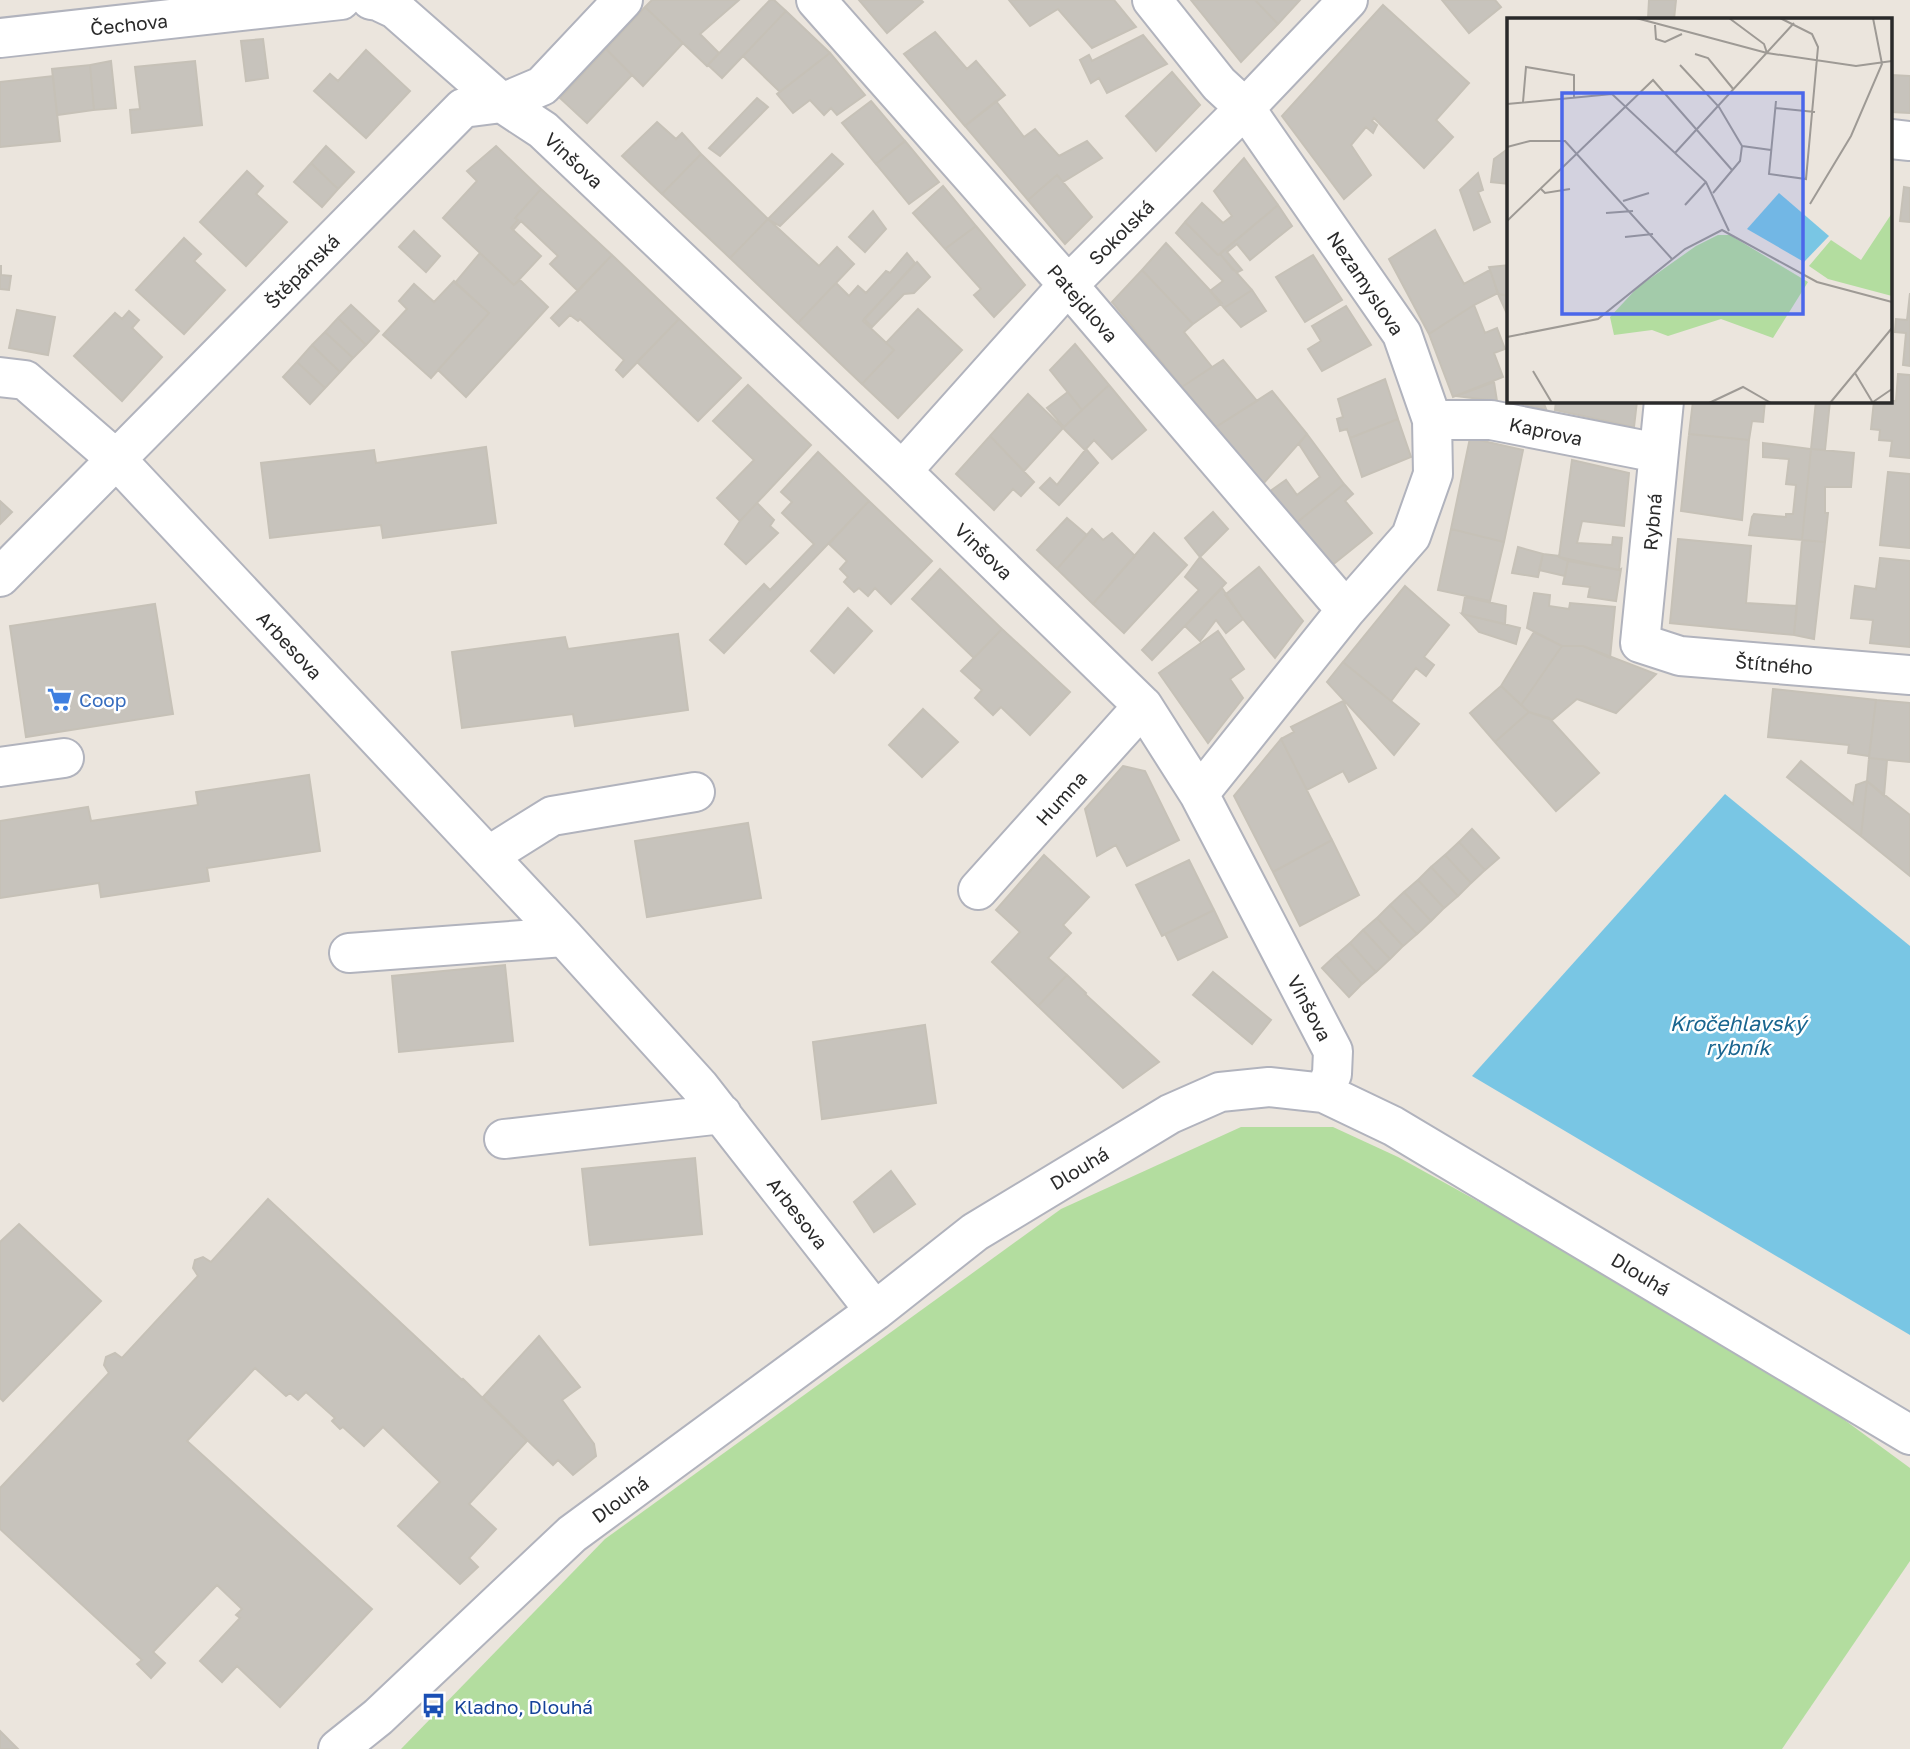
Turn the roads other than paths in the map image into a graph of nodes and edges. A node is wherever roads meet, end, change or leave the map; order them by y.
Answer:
1 (341, 0) edge
2 (371, 0) edge
3 (623, 0) edge
4 (816, 0) edge
5 (1152, 0) edge
6 (1348, 0) edge
7 (97, 14) edge
8 (0, 38) edge
9 (502, 103) junction
10 (1245, 107) junction
11 (1892, 139) edge
12 (1910, 141) edge
13 (1068, 285) junction
14 (0, 377) edge
15 (1664, 402) edge
16 (1433, 420) junction
17 (1658, 453) junction
18 (116, 459) junction
19 (902, 471) junction
20 (0, 577) edge
21 (1346, 610) junction
22 (1640, 643) joint
23 (1910, 675) edge
24 (1143, 706) junction
25 (64, 758) dead end
26 (0, 767) edge
27 (695, 792) dead end
28 (1199, 794) junction
29 (488, 856) junction
30 (978, 890) dead end
31 (564, 937) junction
32 (349, 953) dead end
33 (1324, 1093) junction
34 (722, 1114) junction
35 (503, 1139) dead end
36 (875, 1311) junction
37 (1910, 1436) edge
38 (338, 1749) edge

1 - 7 street, Čechova
2 - 9 street
3 - 9 street, Štěpánská
4 - 13 street, Patejdlova
5 - 10 street, Nezamyslova
6 - 10 street, Sokolská
7 - 8 street, Čechova
9 - 18 street, Štěpánská
9 - 19 street, Vinšova
10 - 13 street, Sokolská
10 - 16 street, Nezamyslova
11 - 12 street
13 - 19 street, Sokolská
13 - 21 street, Patejdlova
14 - 18 street, Arbesova
15 - 17 street, Rybná
16 - 17 street, Kaprova
16 - 21 street, Nezamyslova
17 - 22 street, Rybná
18 - 20 street, Štěpánská
18 - 29 street, Arbesova
19 - 24 street, Vinšova
21 - 28 street, Nezamyslova
22 - 23 street, Štítného
24 - 28 street, Vinšova
24 - 30 street, Humna
25 - 26 street
27 - 29 street
28 - 33 street, Vinšova
29 - 31 street, Arbesova
31 - 32 street
31 - 34 street, Arbesova
33 - 36 street, Dlouhá
33 - 37 street, Dlouhá
34 - 35 street
34 - 36 street, Arbesova
36 - 38 street, Dlouhá

